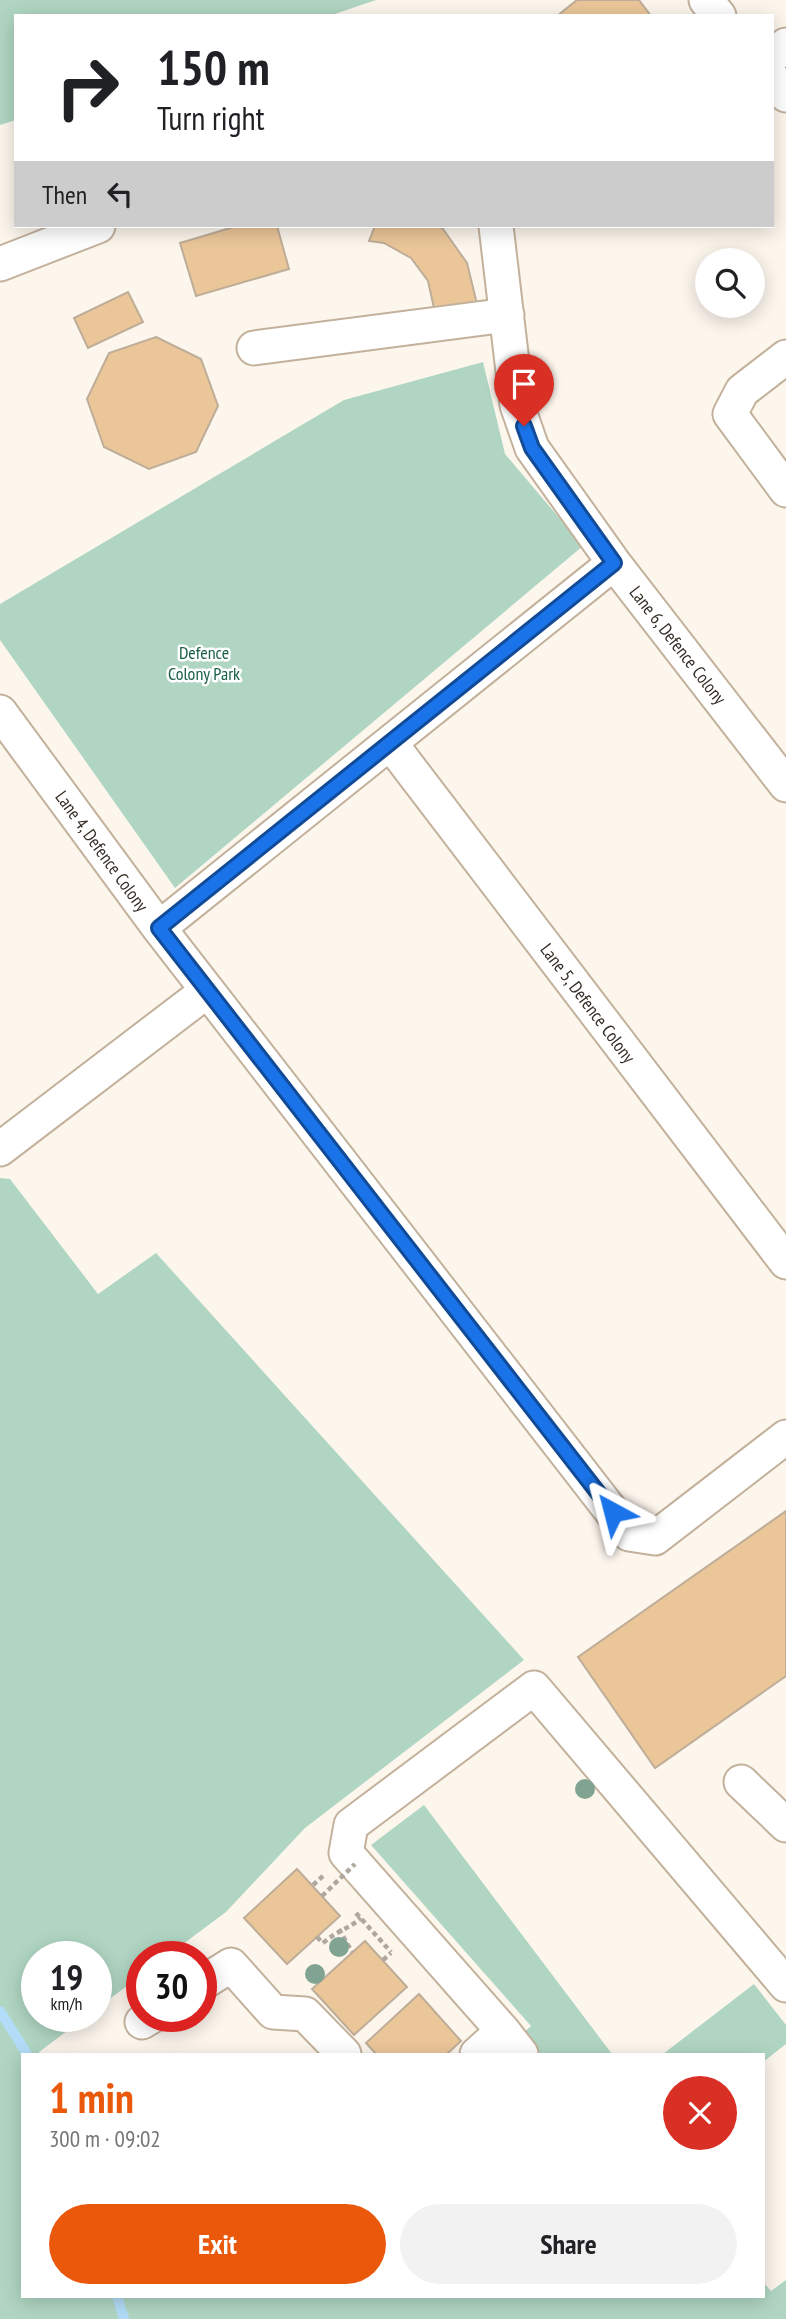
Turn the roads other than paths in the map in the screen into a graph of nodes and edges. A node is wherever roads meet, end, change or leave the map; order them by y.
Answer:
1 (706, 0) edge
2 (717, 14) edge
3 (774, 80) edge
4 (786, 95) edge
5 (93, 228) edge
6 (496, 228) edge
7 (0, 264) edge
8 (507, 315) junction
9 (254, 348) dead end
10 (786, 356) edge
11 (786, 490) edge
12 (614, 563) junction
13 (0, 712) edge
14 (391, 744) junction
15 (786, 785) edge
16 (159, 928) junction
17 (207, 991) junction
18 (0, 1149) edge
19 (786, 1262) edge
20 (786, 1437) edge
21 (741, 1782) dead end
22 (786, 1825) edge
23 (217, 1974) edge
24 (786, 1984) edge
25 (512, 2043) edge
26 (343, 2053) edge
27 (480, 2053) edge

1 - 2 street
3 - 4 street
5 - 7 street
6 - 8 street, Lane 6, Defence Colony
8 - 9 street
8 - 12 street, Lane 6, Defence Colony
10 - 11 street
12 - 14 street
12 - 15 street, Lane 6, Defence Colony
13 - 16 street, Lane 4, Defence Colony
14 - 16 street
14 - 19 street, Lane 5, Defence Colony
16 - 17 street, Lane 4, Defence Colony
17 - 18 street
17 - 20 street, Lane 4, Defence Colony
21 - 22 street
23 - 26 street
24 - 25 street
25 - 27 street

